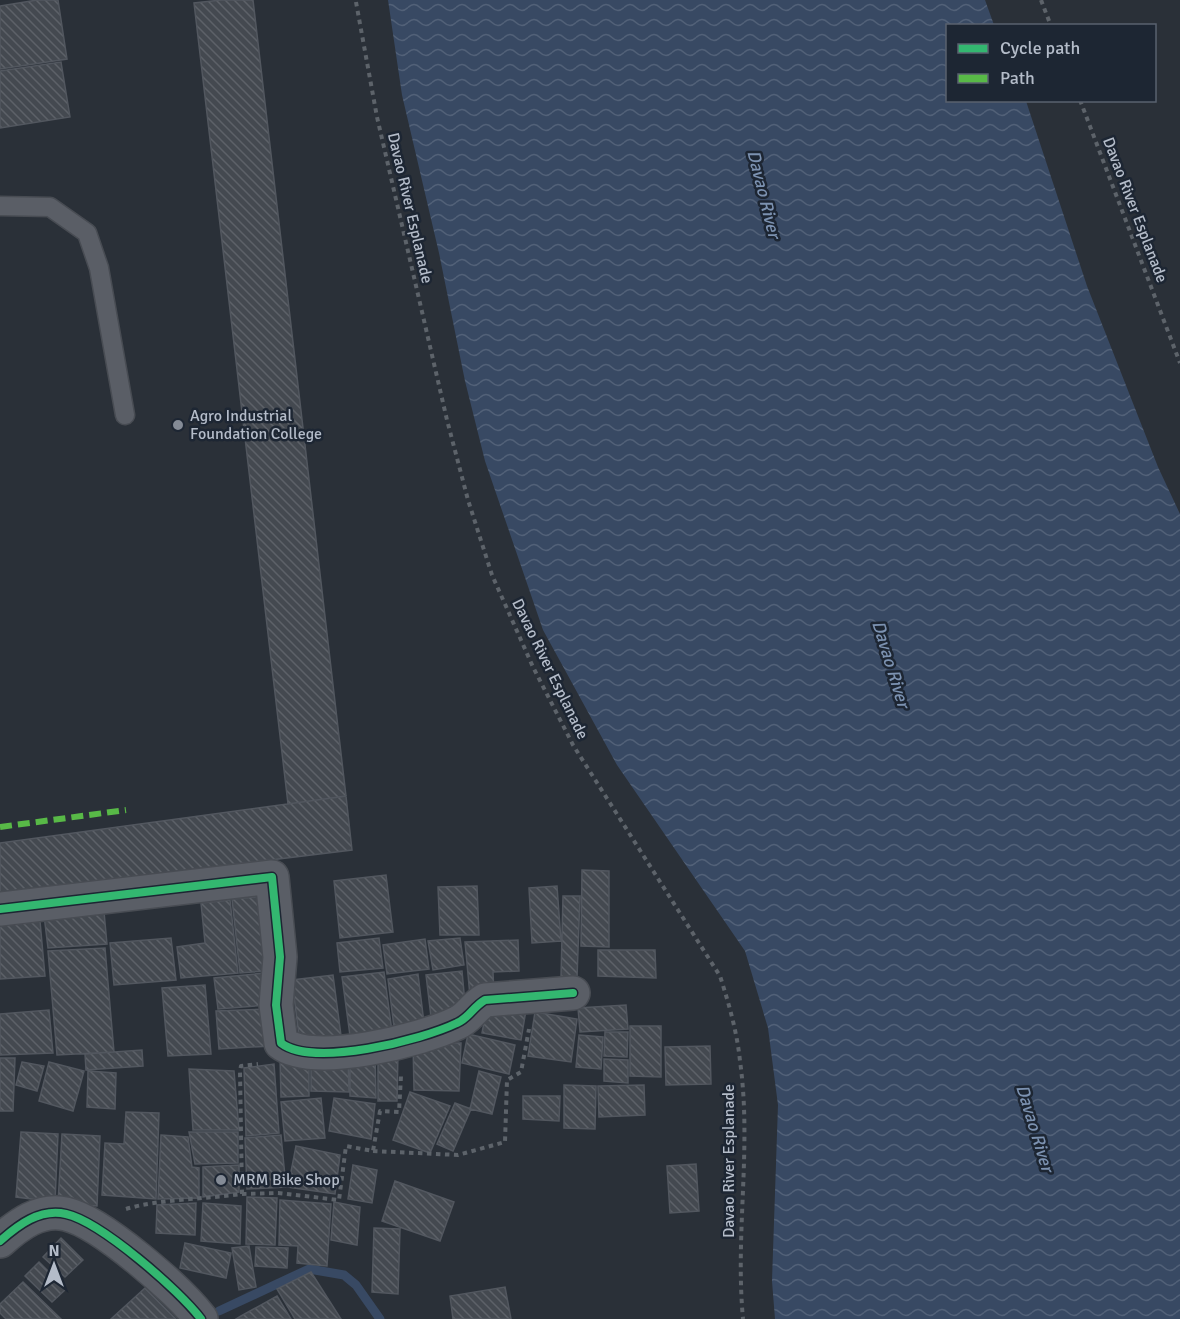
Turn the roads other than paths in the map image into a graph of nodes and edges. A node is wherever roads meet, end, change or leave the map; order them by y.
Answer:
1 (0, 206) edge
2 (125, 415) dead end
3 (0, 909) edge
4 (573, 993) dead end
5 (0, 1242) edge
6 (201, 1319) edge

1 - 2 lane
3 - 4 street
5 - 6 street

